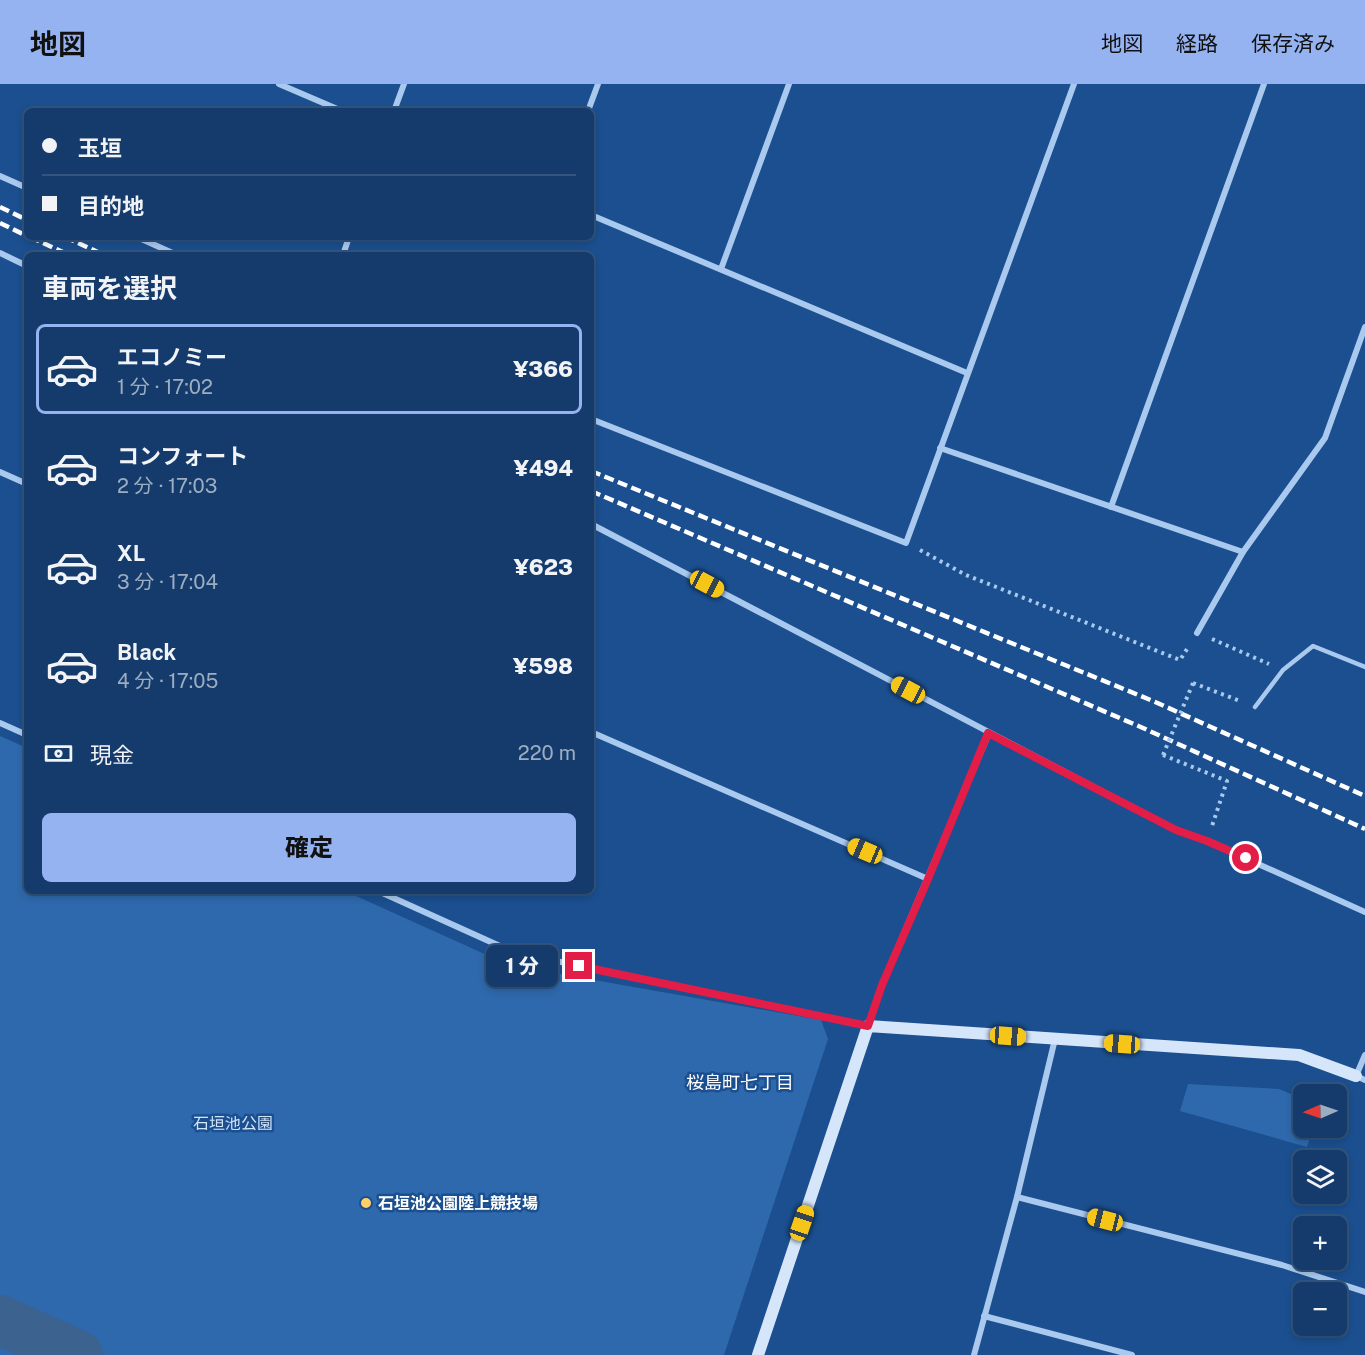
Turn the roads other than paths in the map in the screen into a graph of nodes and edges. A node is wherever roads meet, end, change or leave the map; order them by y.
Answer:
1 (279, 84) edge
2 (404, 84) edge
3 (598, 84) edge
4 (789, 84) edge
5 (1074, 84) edge
6 (1264, 84) edge
7 (335, 108) edge
8 (395, 108) edge
9 (589, 108) edge
10 (0, 176) edge
11 (24, 187) edge
12 (594, 216) edge
13 (144, 240) edge
14 (170, 252) edge
15 (0, 253) edge
16 (24, 265) edge
17 (721, 269) junction
18 (1365, 327) edge
19 (967, 373) junction
20 (594, 420) edge
21 (940, 448) junction
22 (0, 472) edge
23 (24, 483) edge
24 (1112, 507) junction
25 (594, 526) edge
26 (1242, 552) junction
27 (1197, 633) road end
28 (1365, 668) edge
29 (1255, 707) road end
30 (0, 723) edge
31 (594, 733) edge
32 (988, 733) junction
33 (24, 734) edge
34 (928, 879) junction
35 (385, 894) edge
36 (1365, 912) edge
37 (868, 1026) junction
38 (1055, 1039) junction
39 (1365, 1055) edge
40 (1360, 1078) edge
41 (1017, 1197) junction
42 (1365, 1292) edge
43 (984, 1316) junction
44 (758, 1355) edge
45 (974, 1355) edge
46 (1132, 1355) edge

1 - 7 street
2 - 8 street
3 - 9 street
4 - 17 street
5 - 19 street
6 - 24 street
10 - 11 street
12 - 17 street
13 - 14 street
15 - 16 street
17 - 19 street
18 - 26 street
19 - 21 street
20 - 21 street
21 - 24 street
22 - 23 street
24 - 26 street
25 - 32 street
26 - 27 street
28 - 29 lane
30 - 33 street
31 - 34 street
32 - 34 street
32 - 36 street
34 - 37 street
35 - 37 street
37 - 38 street
37 - 44 street
38 - 40 street
38 - 41 street
39 - 40 street
41 - 42 street
41 - 43 street
43 - 45 street
43 - 46 street

